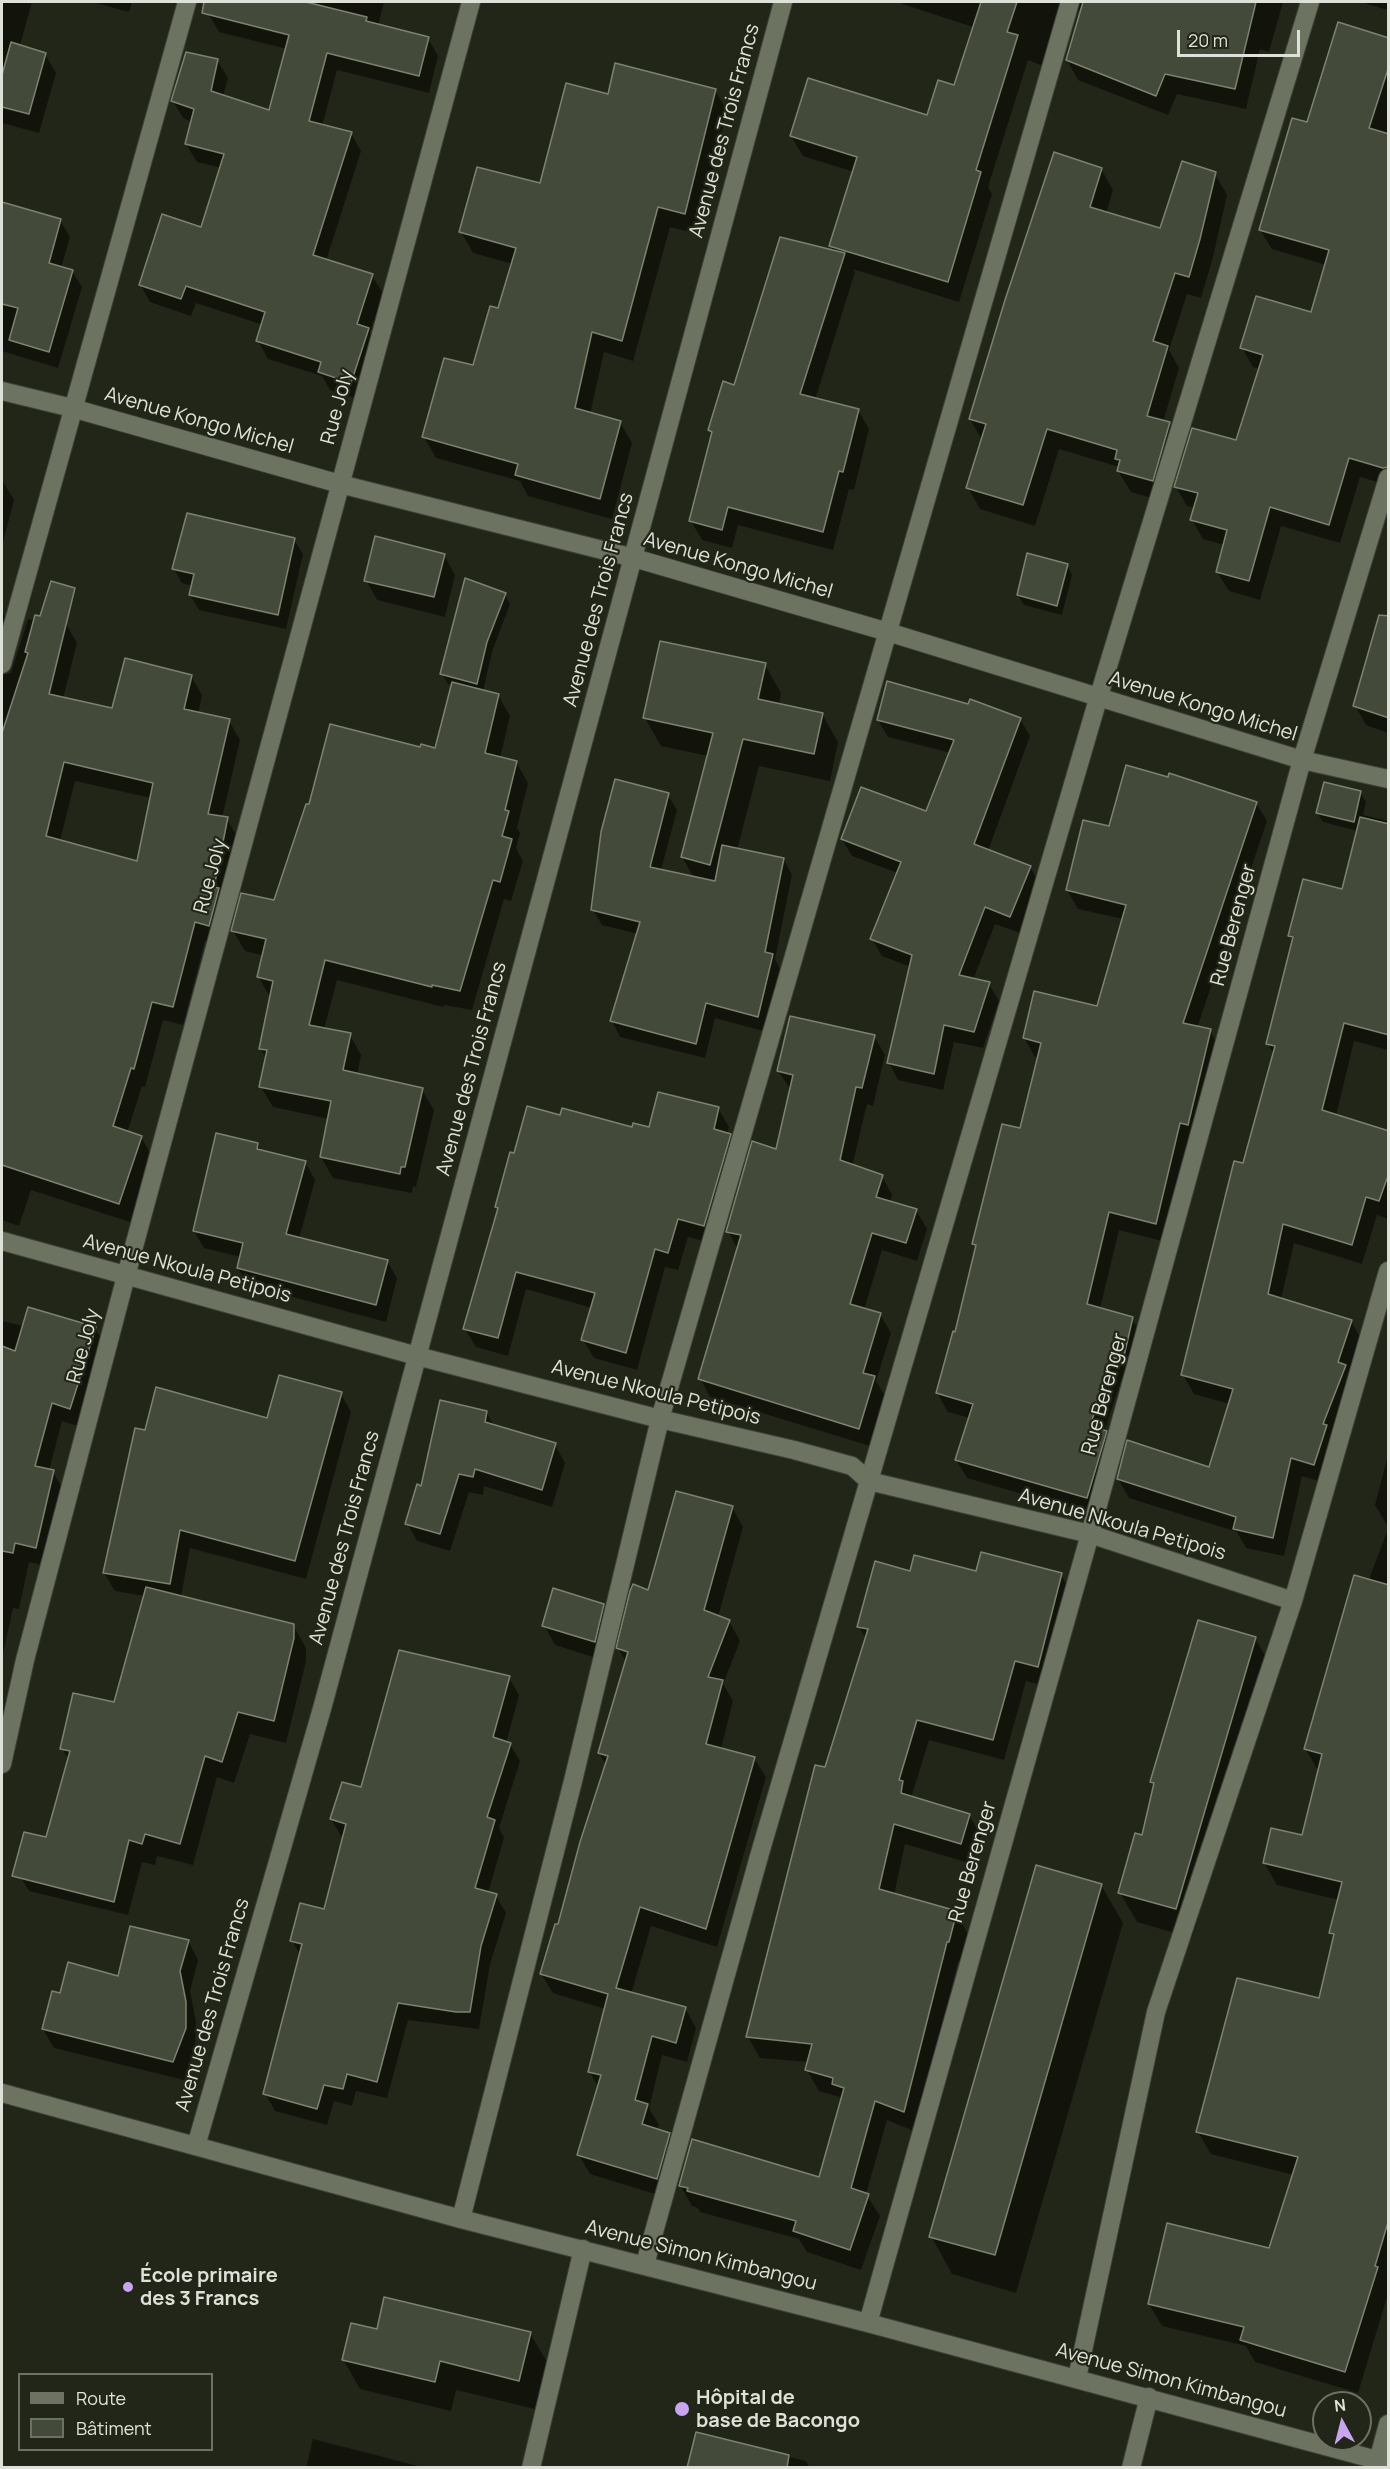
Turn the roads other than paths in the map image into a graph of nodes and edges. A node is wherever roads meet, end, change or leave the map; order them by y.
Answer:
1 (187, 2) edge
2 (471, 2) edge
3 (783, 2) edge
4 (1070, 2) edge
5 (1310, 2) edge
6 (2, 391) edge
7 (72, 408) junction
8 (1389, 478) edge
9 (340, 484) junction
10 (634, 558) junction
11 (888, 632) junction
12 (2, 664) edge
13 (1098, 699) junction
14 (1302, 760) junction
15 (1389, 779) edge
16 (2, 1241) edge
17 (1389, 1271) edge
18 (126, 1276) junction
19 (417, 1356) junction
20 (660, 1419) junction
21 (868, 1481) junction
22 (1090, 1534) junction
23 (1293, 1601) junction
24 (2, 1764) edge
25 (2, 2093) edge
26 (196, 2146) junction
27 (461, 2218) junction
28 (583, 2249) junction
29 (645, 2264) junction
30 (868, 2323) junction
31 (1077, 2378) junction
32 (1149, 2397) junction
33 (1389, 2424) edge
34 (1383, 2462) edge
35 (531, 2468) edge
36 (1131, 2468) edge

1 - 7 street
2 - 9 street, Rue Joly
3 - 10 street, Avenue des Trois Francs
4 - 11 street
5 - 13 street
6 - 7 street, Avenue Kongo Michel
7 - 9 street, Avenue Kongo Michel
7 - 12 street
8 - 14 street, Rue Berenger
9 - 10 street, Avenue Kongo Michel
9 - 18 street, Rue Joly
10 - 11 street, Avenue Kongo Michel
10 - 19 street, Avenue des Trois Francs
11 - 13 street, Avenue Kongo Michel
11 - 20 street
13 - 14 street, Avenue Kongo Michel
13 - 21 street
14 - 15 street, Avenue Kongo Michel
14 - 22 street, Rue Berenger
16 - 18 street, Avenue Nkoula Petipois
17 - 23 street
18 - 19 street, Avenue Nkoula Petipois
18 - 24 street, Rue Joly
19 - 20 street, Avenue Nkoula Petipois
19 - 26 street, Avenue des Trois Francs
20 - 21 street, Avenue Nkoula Petipois
20 - 27 street
21 - 22 street, Avenue Nkoula Petipois
21 - 29 street
22 - 23 street, Avenue Nkoula Petipois
22 - 30 street, Rue Berenger
23 - 31 street
25 - 26 street, Avenue Simon Kimbangou
26 - 27 street, Avenue Simon Kimbangou
27 - 28 street, Avenue Simon Kimbangou
28 - 29 street, Avenue Simon Kimbangou
28 - 35 street
29 - 30 street, Avenue Simon Kimbangou
30 - 31 street, Avenue Simon Kimbangou
31 - 32 street, Avenue Simon Kimbangou
32 - 34 street, Avenue Simon Kimbangou
32 - 36 street
33 - 34 street

